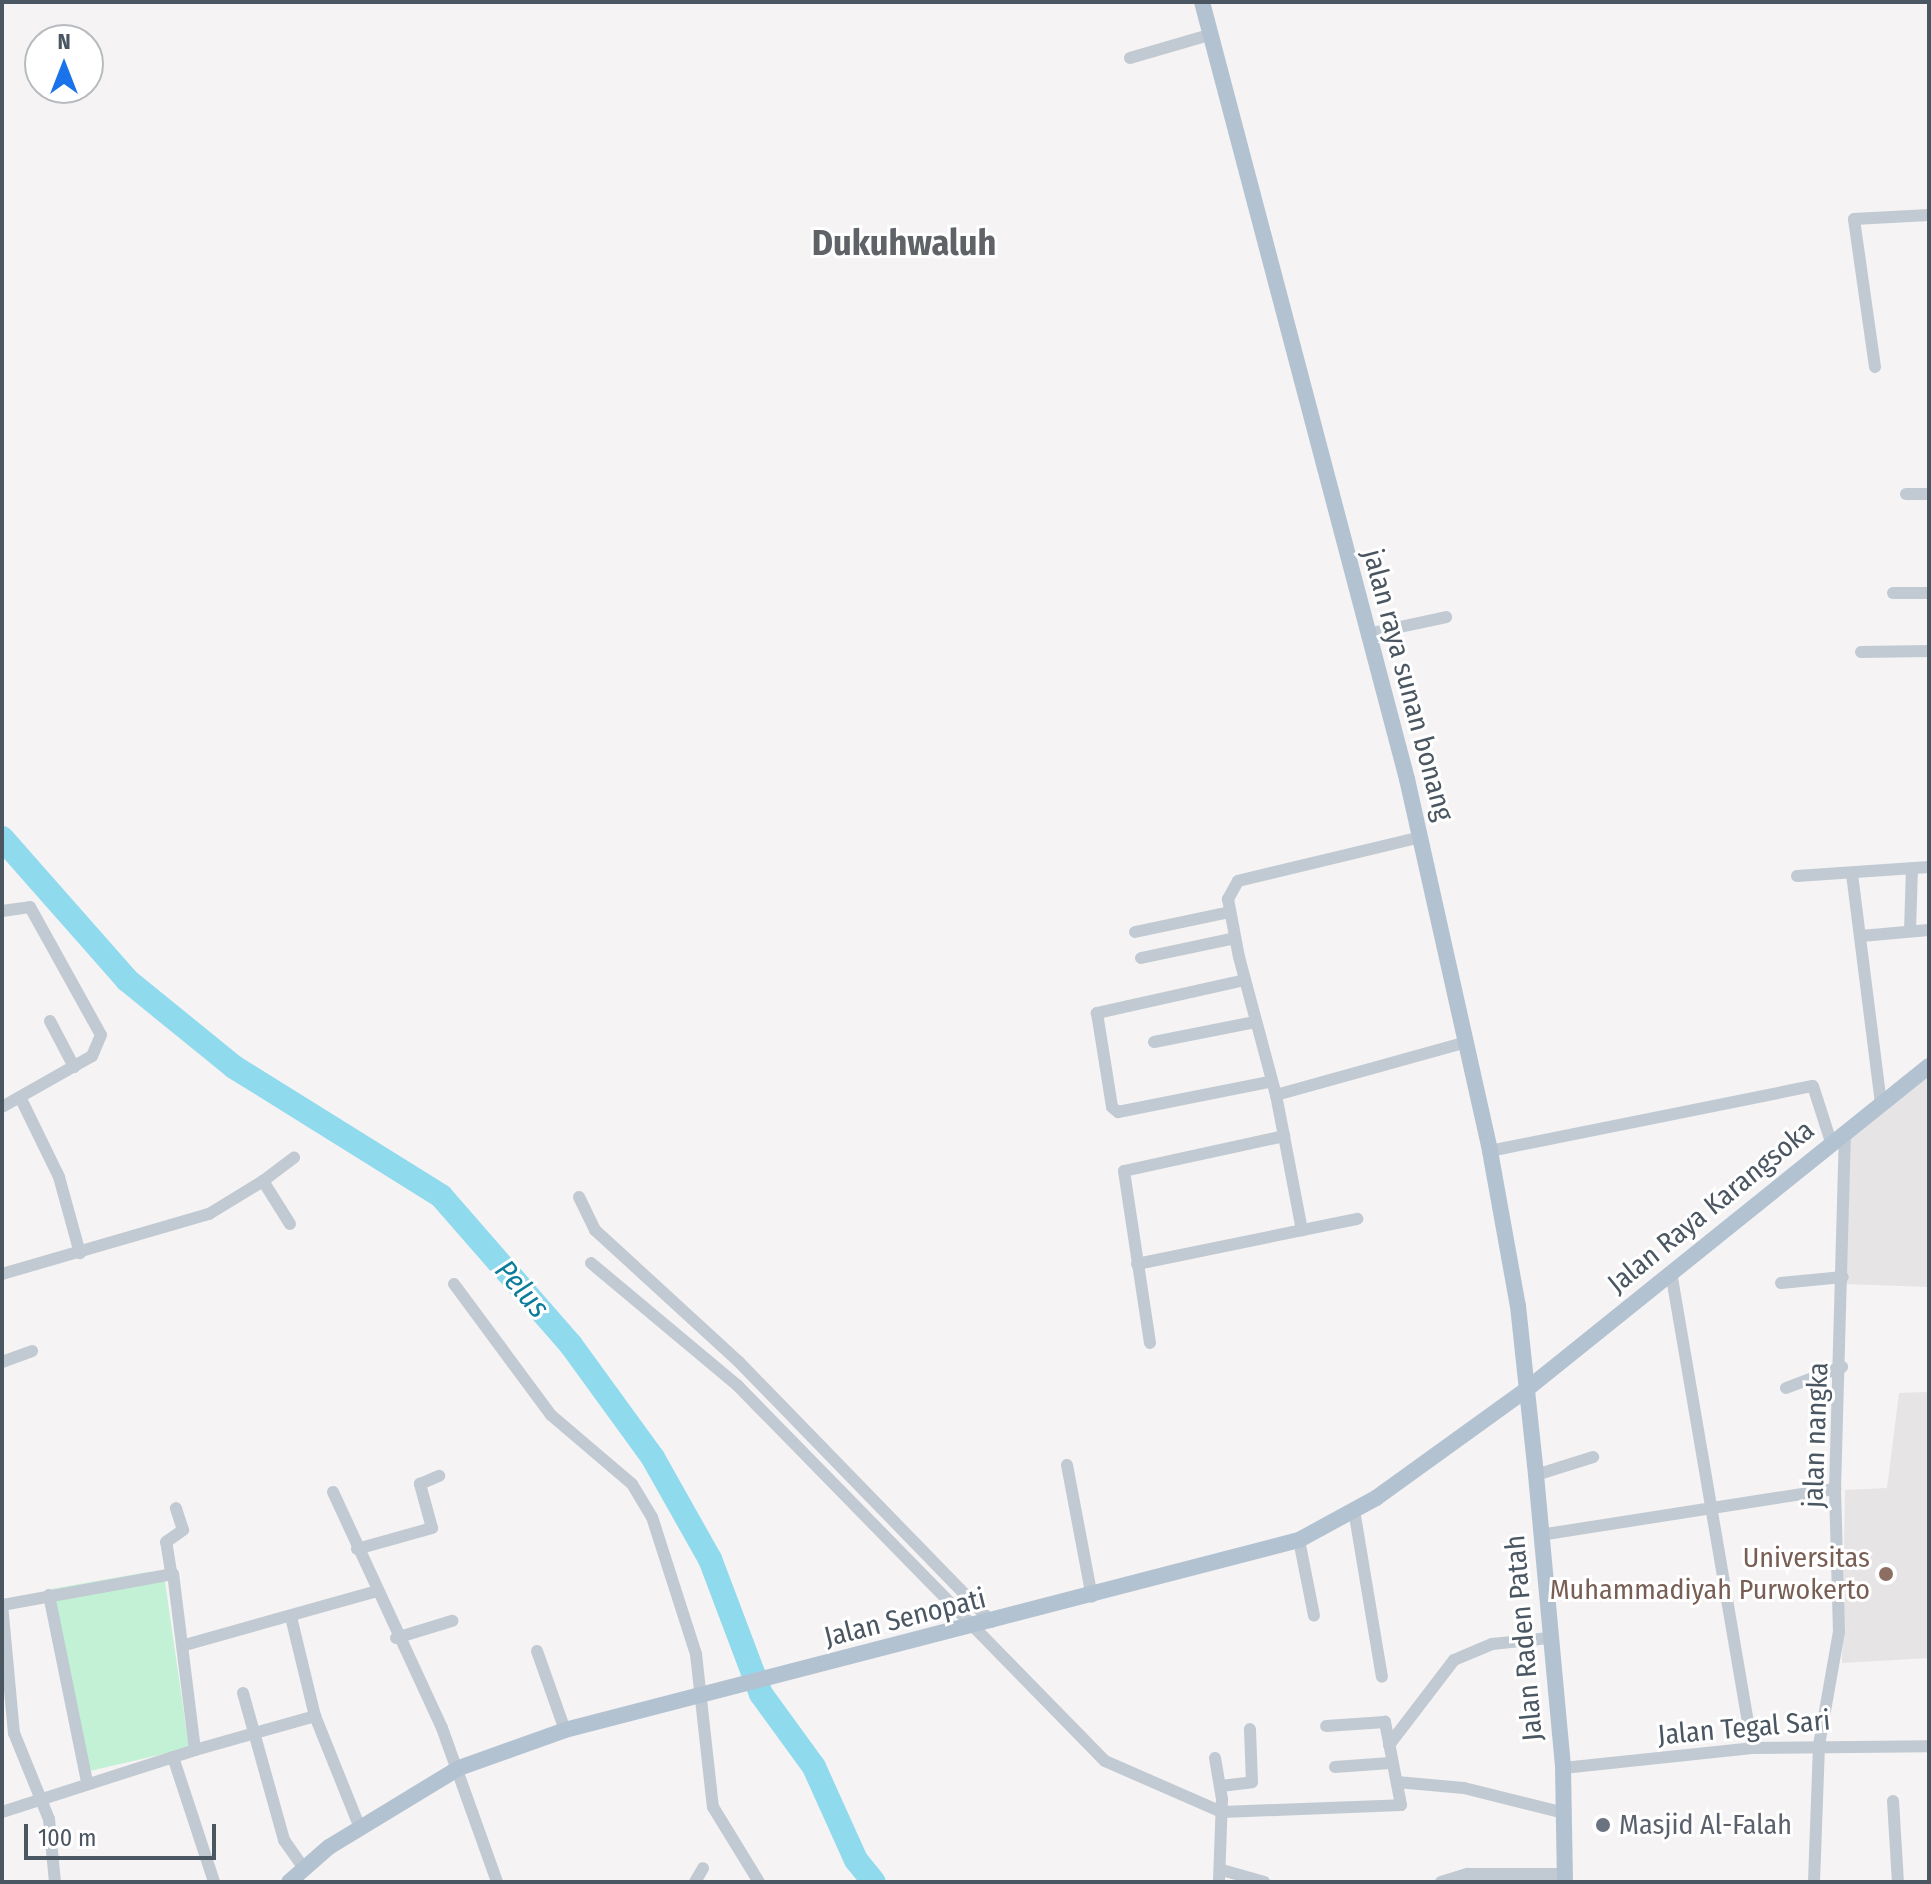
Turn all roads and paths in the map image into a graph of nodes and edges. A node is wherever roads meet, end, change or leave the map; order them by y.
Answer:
1 (1202, 2) edge
2 (1212, 34) junction
3 (1130, 58) dead end
4 (1929, 215) edge
5 (1875, 367) dead end
6 (1906, 494) dead end
7 (1929, 494) edge
8 (1893, 593) dead end
9 (1929, 593) edge
10 (1446, 617) dead end
11 (1367, 634) junction
12 (1929, 651) edge
13 (1861, 652) dead end
14 (1421, 837) junction
15 (1929, 867) edge
16 (1912, 869) junction
17 (1852, 874) junction
18 (1797, 876) dead end
19 (2, 911) edge
20 (1230, 912) junction
21 (1929, 930) edge
22 (1910, 931) junction
23 (1135, 932) dead end
24 (1861, 936) junction
25 (1235, 938) junction
26 (1141, 958) dead end
27 (1245, 980) junction
28 (50, 1021) dead end
29 (1255, 1022) junction
30 (1154, 1042) dead end
31 (1467, 1042) junction
32 (1929, 1066) edge
33 (74, 1067) junction
34 (1268, 1082) junction
35 (1276, 1095) junction
36 (20, 1097) junction
37 (1881, 1102) junction
38 (2, 1107) edge
39 (1284, 1136) junction
40 (1838, 1137) junction
41 (1490, 1151) junction
42 (294, 1158) dead end
43 (263, 1181) junction
44 (579, 1197) dead end
45 (1357, 1219) dead end
46 (290, 1224) dead end
47 (1302, 1230) junction
48 (80, 1253) junction
49 (591, 1263) dead end
50 (1137, 1264) junction
51 (1671, 1272) junction
52 (2, 1274) edge
53 (1843, 1277) junction
54 (1781, 1283) dead end
55 (454, 1284) dead end
56 (1150, 1343) dead end
57 (32, 1351) dead end
58 (2, 1362) edge
59 (1842, 1367) junction
60 (1786, 1388) dead end
61 (1527, 1389) junction
62 (1593, 1457) dead end
63 (1067, 1465) dead end
64 (1536, 1475) junction
65 (439, 1476) dead end
66 (1835, 1489) junction
67 (333, 1492) dead end
68 (176, 1508) dead end
69 (1354, 1510) junction
70 (1716, 1511) junction
71 (1540, 1535) junction
72 (1299, 1540) junction
73 (357, 1549) junction
74 (171, 1572) junction
75 (374, 1592) junction
76 (49, 1595) junction
77 (1092, 1597) junction
78 (2, 1604) edge
79 (1314, 1616) dead end
80 (291, 1617) junction
81 (452, 1621) dead end
82 (982, 1626) junction
83 (396, 1638) junction
84 (1549, 1638) junction
85 (185, 1645) junction
86 (537, 1651) dead end
87 (1382, 1677) dead end
88 (3, 1681) edge
89 (243, 1693) dead end
90 (699, 1695) junction
91 (315, 1716) junction
92 (1326, 1726) dead end
93 (1250, 1729) dead end
94 (565, 1730) junction
95 (257, 1738) junction
96 (1389, 1745) junction
97 (1819, 1745) junction
98 (1929, 1746) edge
99 (1752, 1748) junction
100 (195, 1750) junction
101 (173, 1757) junction
102 (1215, 1758) dead end
103 (1390, 1763) junction
104 (1335, 1767) dead end
105 (459, 1768) junction
106 (1563, 1768) junction
107 (87, 1781) junction
108 (1397, 1782) junction
109 (1222, 1797) junction
110 (39, 1798) junction
111 (1893, 1801) dead end
112 (2, 1812) edge
113 (1564, 1813) junction
114 (360, 1828) junction
115 (703, 1868) dead end
116 (304, 1869) junction
117 (1221, 1876) edge
118 (1565, 1878) edge
119 (1255, 1881) edge
120 (1898, 1881) edge
121 (55, 1882) edge
122 (214, 1882) edge
123 (289, 1882) edge
124 (497, 1882) edge
125 (695, 1882) edge
126 (759, 1882) edge
127 (1441, 1882) edge
128 (1814, 1882) edge
129 (1884, 1882) edge

1 - 2 main road, jalan raya sunan bonang
2 - 3 street
2 - 11 main road, jalan raya sunan bonang
4 - 5 street
6 - 7 street
8 - 9 street
10 - 11 street
11 - 14 main road, jalan raya sunan bonang
12 - 13 street
14 - 20 street
14 - 31 main road, jalan raya sunan bonang
15 - 16 street
16 - 17 street
16 - 22 street
17 - 18 street
17 - 24 street
19 - 33 street
20 - 23 street
20 - 25 street
21 - 22 street
22 - 24 street
24 - 37 street
25 - 26 street
25 - 27 street
27 - 29 street
27 - 34 street
28 - 33 street
29 - 30 street
29 - 34 street
31 - 35 street
31 - 41 main road, jalan raya sunan bonang
32 - 37 main road, Jalan Raya Karangsoka
33 - 36 street
34 - 35 street
35 - 39 street
36 - 38 street
36 - 48 street
37 - 40 main road, Jalan Raya Karangsoka
39 - 47 street
39 - 50 street
40 - 41 street, jalan nangka
40 - 51 main road, Jalan Raya Karangsoka
40 - 53 street, jalan nangka
41 - 61 main road, jalan raya sunan bonang
42 - 43 street
43 - 46 street
43 - 48 street
44 - 82 street
45 - 47 street
47 - 50 street
48 - 52 street
49 - 82 street
50 - 56 street
51 - 61 main road, Jalan Raya Karangsoka
51 - 70 street
53 - 54 street
53 - 59 street, jalan nangka
55 - 90 street
57 - 58 street
59 - 60 street
59 - 66 street, jalan nangka
61 - 64 main road, Jalan Raden Patah
61 - 69 main road, Jalan Senopati
62 - 64 street
63 - 77 street
64 - 71 main road, Jalan Raden Patah
65 - 73 street
66 - 70 street
66 - 97 street, jalan nangka
67 - 73 street
68 - 74 street
69 - 72 main road, Jalan Senopati
69 - 87 street
70 - 71 street
70 - 99 street
71 - 84 main road, Jalan Raden Patah
72 - 77 main road, Jalan Senopati
72 - 79 street
73 - 75 street
74 - 76 street
74 - 85 street
75 - 80 street
75 - 83 street
76 - 78 street
76 - 107 street
77 - 82 main road, Jalan Senopati
78 - 88 street
80 - 85 street
80 - 91 street
81 - 83 street
82 - 90 main road, Jalan Senopati
82 - 109 street
83 - 105 street
84 - 96 street
84 - 106 main road, Jalan Raden Patah
85 - 100 street
86 - 94 street
88 - 110 street
89 - 95 street
90 - 94 main road, Jalan Senopati
90 - 126 street
91 - 95 street
91 - 114 street
92 - 96 street
93 - 109 street
94 - 105 main road, Jalan Senopati
95 - 100 street
95 - 116 street
96 - 103 street
97 - 98 street, Jalan Tegal Sari
97 - 99 street, Jalan Tegal Sari
97 - 128 street, jalan nangka
99 - 106 street, Jalan Tegal Sari
100 - 101 street
101 - 107 street
101 - 122 street
102 - 109 street
103 - 104 street
103 - 108 street
105 - 114 main road, Jalan Senopati
105 - 124 street
106 - 113 main road, Jalan Raden Patah
107 - 110 street
108 - 109 street
108 - 113 street
109 - 117 street
110 - 112 street
110 - 121 street
111 - 120 street
113 - 118 main road, Jalan Raden Patah
114 - 116 main road, Jalan Senopati
115 - 125 street
116 - 123 main road, Jalan Senopati
117 - 119 street
118 - 127 street
120 - 129 street

